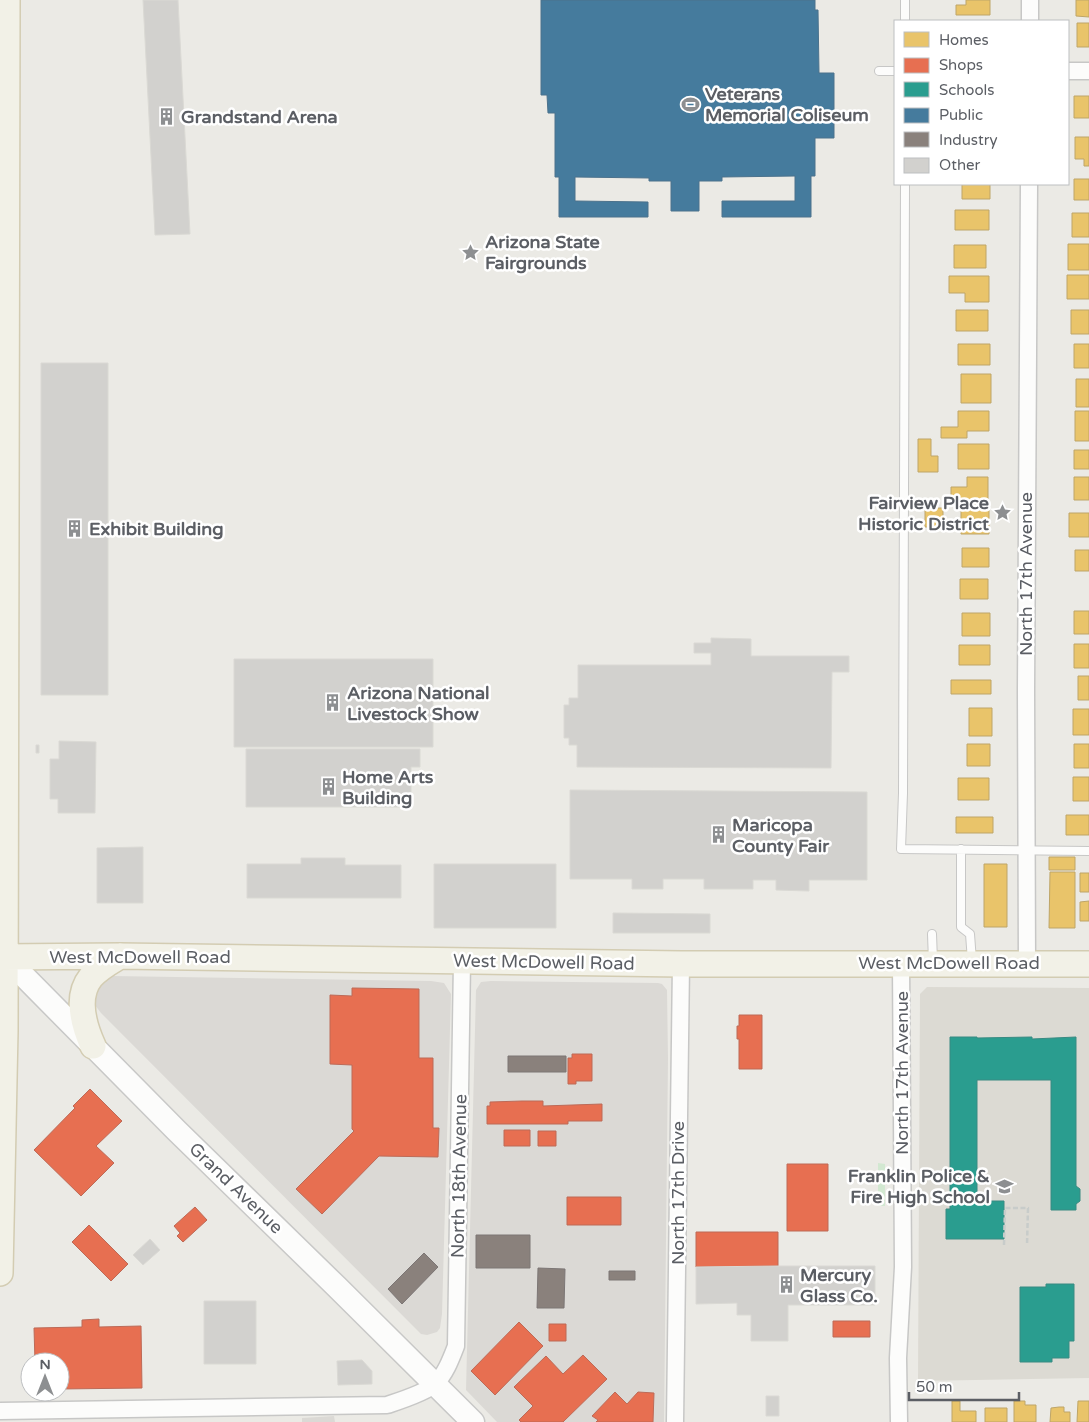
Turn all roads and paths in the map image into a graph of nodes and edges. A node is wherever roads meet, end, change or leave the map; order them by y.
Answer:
1 (905, 0) edge
2 (1030, 0) edge
3 (5, 13) edge
4 (905, 20) edge
5 (1030, 20) edge
6 (879, 71) dead end
7 (894, 71) edge
8 (1069, 71) edge
9 (1089, 71) edge
10 (3, 123) edge
11 (905, 185) edge
12 (1029, 185) edge
13 (4, 222) edge
14 (3, 329) edge
15 (961, 849) junction
16 (1027, 851) junction
17 (1089, 852) edge
18 (932, 934) dead end
19 (2, 956) edge
20 (120, 956) junction
21 (462, 962) junction
22 (901, 963) junction
23 (681, 964) junction
24 (934, 964) junction
25 (972, 964) junction
26 (1027, 964) junction
27 (1089, 964) edge
28 (93, 1046) junction
29 (1004, 1245) dead end
30 (1027, 1245) dead end
31 (0, 1274) edge
32 (435, 1385) junction
33 (0, 1411) edge
34 (473, 1422) edge
35 (675, 1422) edge
36 (899, 1422) edge

1 - 4 lane
2 - 5 street
3 - 10 main road
6 - 7 lane
8 - 9 street
10 - 13 main road
11 - 15 lane
12 - 16 street, North 17th Avenue
13 - 14 main road
14 - 19 main road
15 - 16 lane
15 - 25 lane
16 - 17 lane
16 - 26 street, North 17th Avenue
18 - 24 lane
19 - 20 main road, West McDowell Road
19 - 28 main road, Grand Avenue
19 - 31 main road
20 - 21 main road, West McDowell Road
20 - 28 main road
21 - 23 main road, West McDowell Road
21 - 32 street, North 18th Avenue
22 - 23 main road, West McDowell Road
22 - 24 main road, West McDowell Road
22 - 36 street, North 17th Avenue
23 - 35 street, North 17th Drive
24 - 25 main road, West McDowell Road
25 - 26 main road, West McDowell Road
26 - 27 main road, West McDowell Road
28 - 32 main road, Grand Avenue
29 - 30 path
32 - 33 street
32 - 34 main road, Grand Avenue

